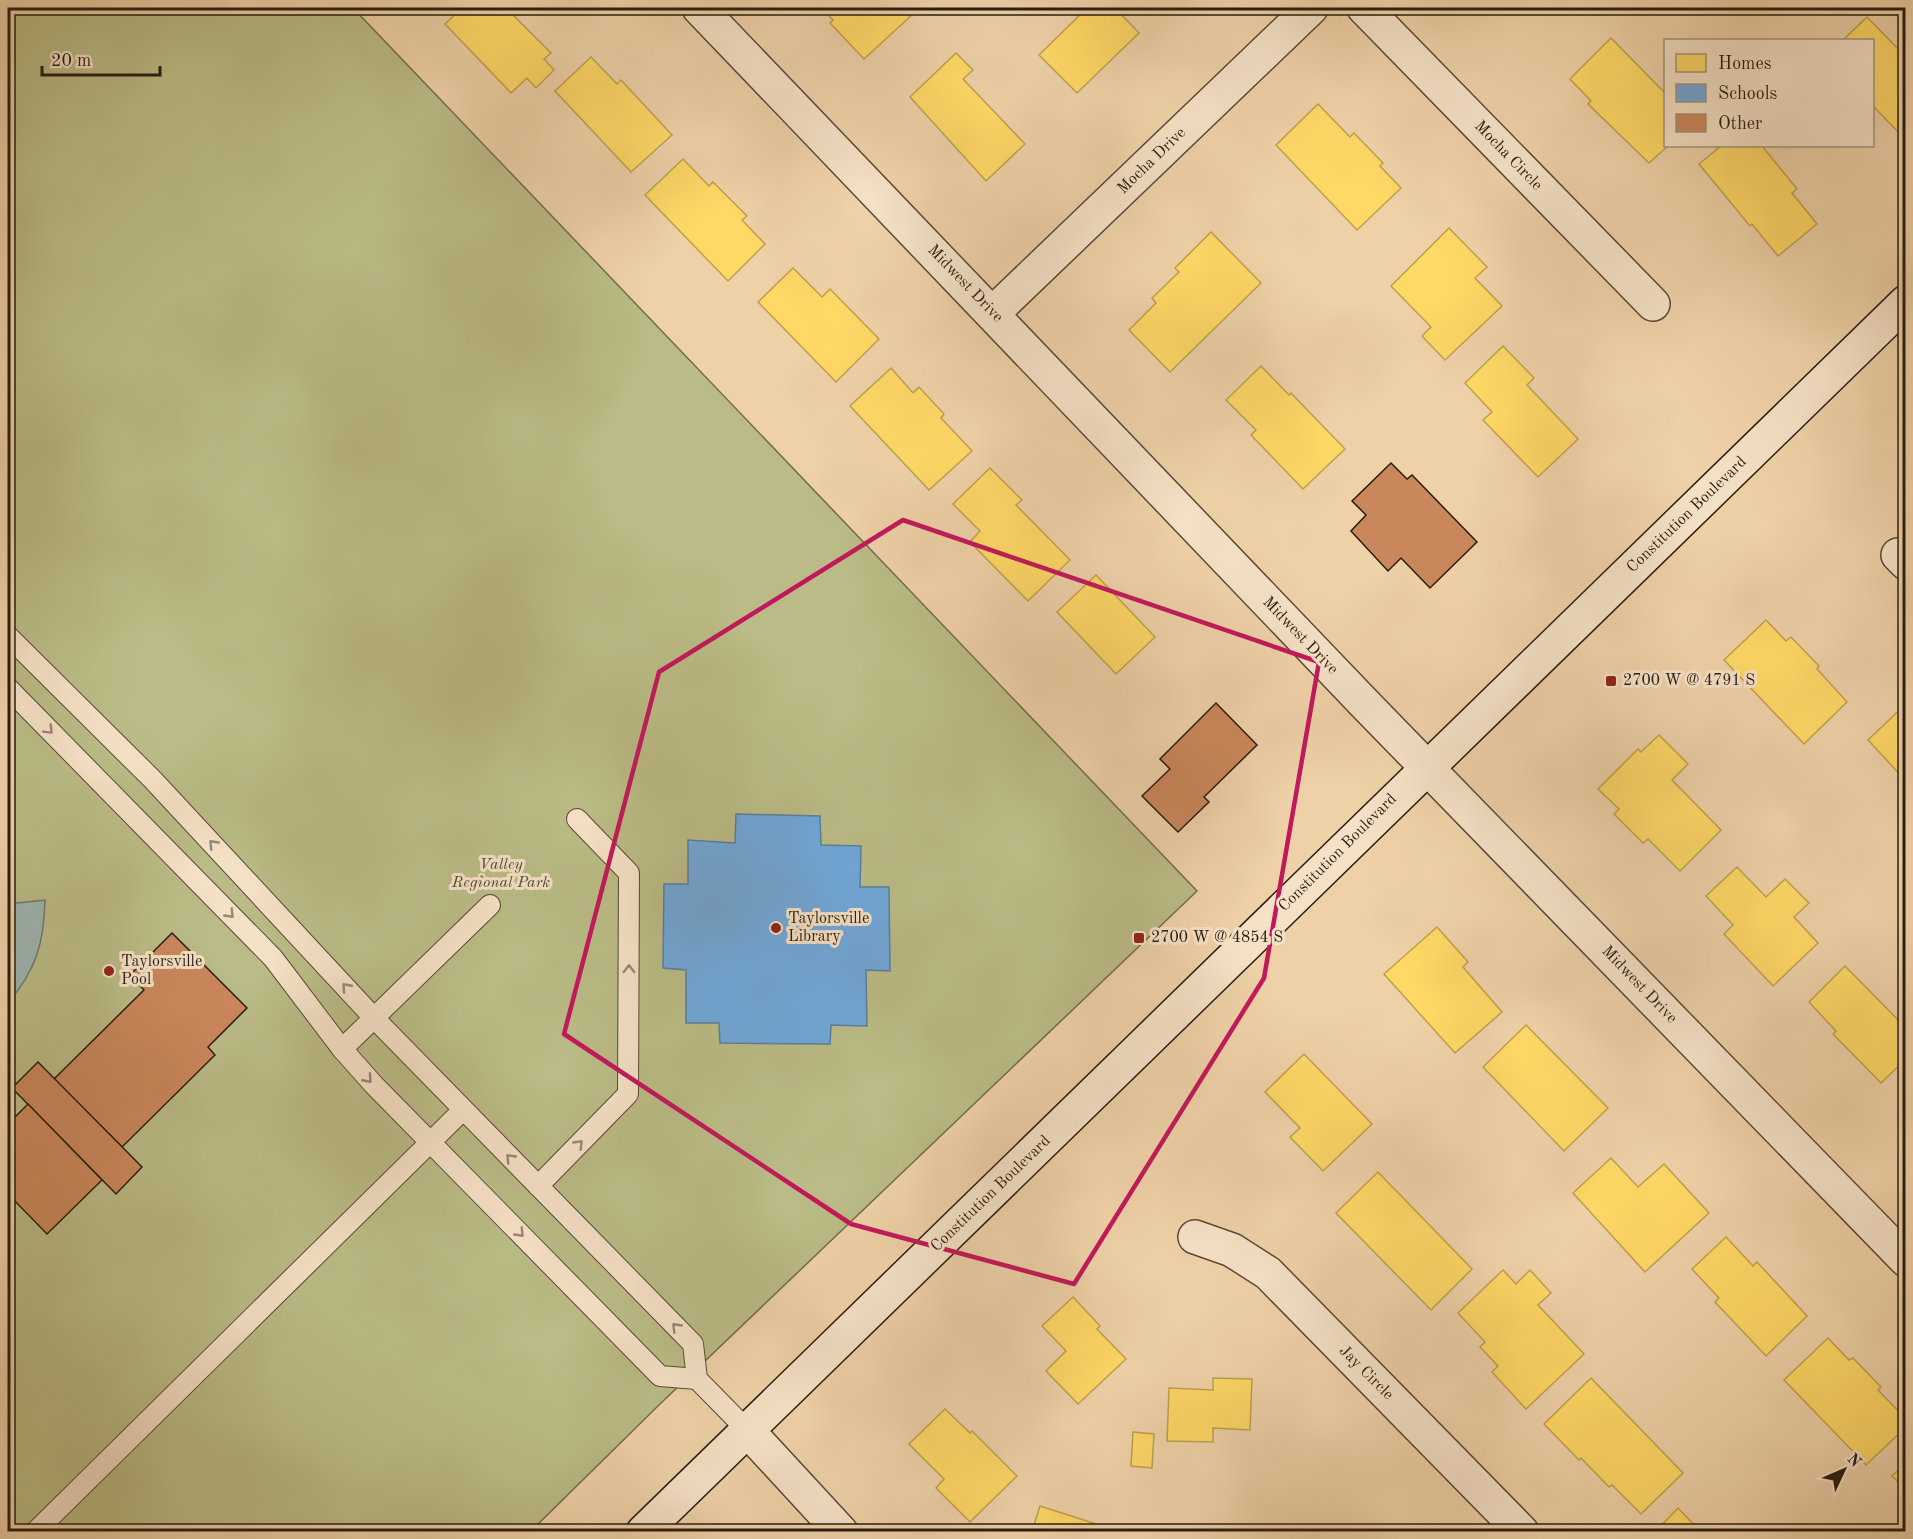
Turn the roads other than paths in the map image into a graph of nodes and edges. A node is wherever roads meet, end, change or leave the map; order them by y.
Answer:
1 (699, 8) edge
2 (1311, 8) edge
3 (1364, 8) edge
4 (1905, 302) edge
5 (1653, 304) dead end
6 (993, 313) junction
7 (8, 636) edge
8 (8, 688) edge
9 (1426, 767) junction
10 (577, 819) dead end
11 (490, 904) dead end
12 (374, 1018) junction
13 (342, 1049) junction
14 (464, 1110) junction
15 (431, 1141) junction
16 (538, 1186) junction
17 (1195, 1237) dead end
18 (1905, 1260) edge
19 (697, 1378) junction
20 (747, 1430) junction
21 (34, 1532) edge
22 (643, 1532) edge
23 (841, 1532) edge
24 (1522, 1532) edge

1 - 6 street, Midwest Drive
2 - 6 street, Mocha Drive
3 - 5 street, Mocha Circle
4 - 9 street, Constitution Boulevard
6 - 9 street, Midwest Drive
12 -> 7 lane
8 -> 13 lane
9 - 18 street, Midwest Drive
9 - 20 street, Constitution Boulevard
16 -> 10 lane
11 - 12 lane
12 - 13 lane
12 - 14 lane
13 -> 15 lane
14 - 15 lane
16 -> 14 lane
15 -> 19 lane
15 - 21 lane
19 -> 16 lane
17 - 24 street, Jay Circle
19 - 20 lane
20 - 22 street, Constitution Boulevard
20 - 23 street

